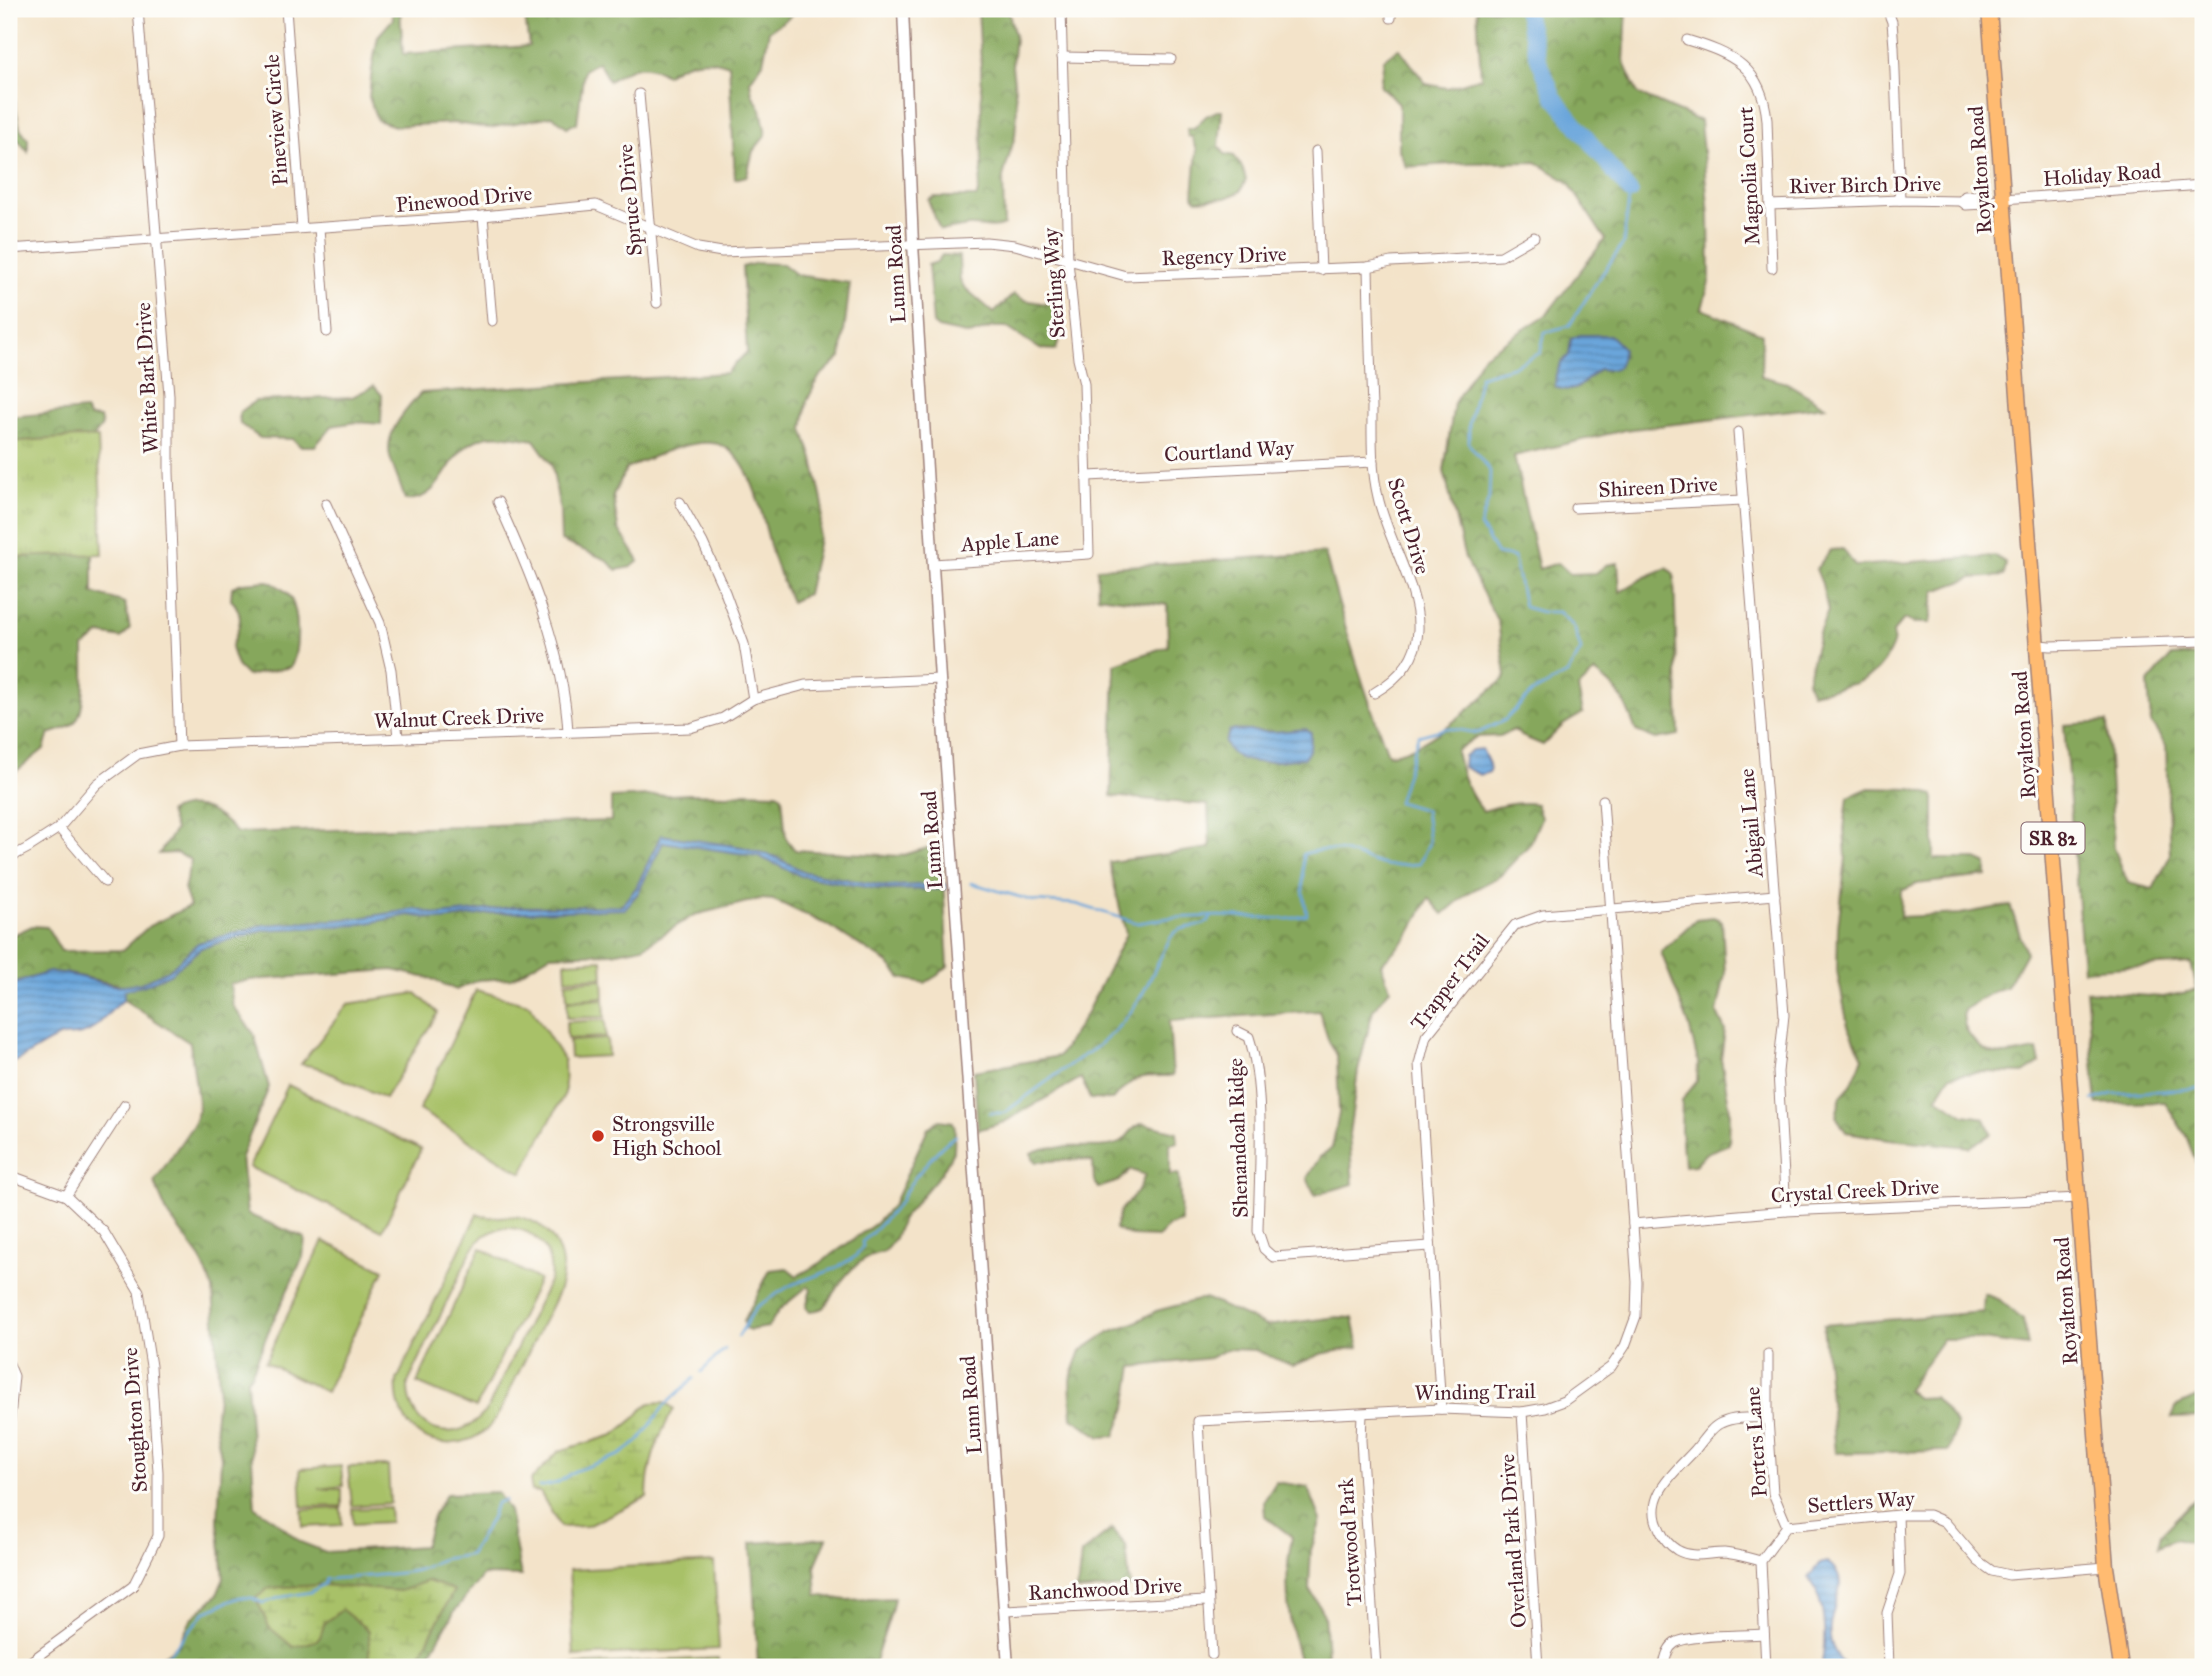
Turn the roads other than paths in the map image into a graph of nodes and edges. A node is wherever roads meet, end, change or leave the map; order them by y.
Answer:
1 (138, 9) edge
2 (286, 9) edge
3 (903, 9) edge
4 (1061, 9) edge
5 (1887, 9) edge
6 (1989, 9) edge
7 (1687, 40) dead end
8 (1062, 57) junction
9 (1171, 59) dead end
10 (639, 94) dead end
11 (1316, 151) dead end
12 (2203, 186) edge
13 (1900, 200) junction
14 (1996, 200) junction
15 (1770, 205) junction
16 (484, 216) junction
17 (650, 227) junction
18 (302, 228) junction
19 (319, 228) junction
20 (1534, 237) dead end
21 (157, 240) junction
22 (913, 244) junction
23 (9, 249) edge
24 (1068, 261) junction
25 (1368, 267) junction
26 (1772, 268) dead end
27 (1321, 270) junction
28 (657, 303) dead end
29 (492, 321) dead end
30 (327, 332) dead end
31 (1738, 432) dead end
32 (1373, 462) junction
33 (1088, 476) junction
34 (1743, 500) junction
35 (498, 502) dead end
36 (680, 502) dead end
37 (326, 504) dead end
38 (1575, 508) dead end
39 (1089, 554) joint
40 (933, 564) junction
41 (2203, 641) edge
42 (2039, 645) junction
43 (940, 679) junction
44 (1374, 693) dead end
45 (753, 699) junction
46 (568, 731) junction
47 (398, 737) junction
48 (179, 746) junction
49 (1603, 800) dead end
50 (59, 828) junction
51 (9, 858) edge
52 (105, 882) dead end
53 (1775, 895) junction
54 (1610, 908) junction
55 (1237, 1031) dead end
56 (125, 1105) dead end
57 (9, 1175) edge
58 (66, 1196) junction
59 (2080, 1198) junction
60 (1786, 1211) junction
61 (1633, 1224) junction
62 (1430, 1246) junction
63 (1768, 1354) dead end
64 (9, 1364) edge
65 (1441, 1409) junction
66 (1522, 1412) junction
67 (1362, 1414) junction
68 (1769, 1418) junction
69 (9, 1428) edge
70 (1898, 1515) junction
71 (1787, 1525) junction
72 (1761, 1561) junction
73 (2106, 1567) junction
74 (1207, 1601) junction
75 (1005, 1611) junction
76 (1764, 1634) junction
77 (1212, 1655) dead end
78 (9, 1662) edge
79 (15, 1667) edge
80 (23, 1667) edge
81 (1008, 1667) edge
82 (1376, 1667) edge
83 (1538, 1667) edge
84 (1664, 1667) edge
85 (1766, 1667) edge
86 (1889, 1667) edge
87 (2121, 1667) edge

1 - 21 street, White Bark Drive
2 - 18 street, Pineview Circle
3 - 22 street, Lunn Road
4 - 8 street, Sterling Way
5 - 13 street
6 - 14 main road, Royalton Road / SR 82
7 - 15 street, Magnolia Court
8 - 9 street
8 - 24 street, Sterling Way
10 - 17 street, Spruce Drive
11 - 27 street
12 - 14 street, Holiday Road
13 - 14 street, River Birch Drive
13 - 15 street, River Birch Drive
14 - 42 main road, Royalton Road / SR 82
15 - 26 street, Magnolia Court
16 - 17 street, Pinewood Drive
16 - 19 street, Pinewood Drive
16 - 29 street
17 - 22 street, Pinewood Drive
17 - 28 street, Spruce Drive
18 - 19 street, Pinewood Drive
18 - 21 street, Pinewood Drive
19 - 30 street
20 - 25 street, Regency Drive
21 - 23 street, Pinewood Drive
21 - 48 street, White Bark Drive
22 - 24 street, Regency Drive
22 - 40 street, Lunn Road
24 - 27 street, Regency Drive
24 - 33 street, Sterling Way
25 - 27 street, Regency Drive
25 - 32 street, Scott Drive
31 - 34 street, Abigail Lane
32 - 33 street, Courtland Way
32 - 44 street, Scott Drive
33 - 39 street, Sterling Way
34 - 38 street, Shireen Drive
34 - 53 street, Abigail Lane
35 - 46 street
36 - 45 street
37 - 47 street
39 - 40 street, Apple Lane
40 - 43 street, Lunn Road
41 - 42 street
42 - 59 main road, Royalton Road / SR 82
43 - 45 street, Walnut Creek Drive
43 - 75 street, Lunn Road
45 - 46 street, Walnut Creek Drive
46 - 47 street, Walnut Creek Drive
47 - 48 street, Walnut Creek Drive
48 - 50 street, Walnut Creek Drive
49 - 54 street, Winding Trail
50 - 51 street, Walnut Creek Drive
50 - 52 street
53 - 54 street, Trapper Trail
53 - 60 street, Abigail Lane
54 - 61 street, Winding Trail
54 - 62 street, Trapper Trail
55 - 62 street, Shenandoah Ridge
56 - 58 street
57 - 58 street, Stoughton Drive
58 - 80 street, Stoughton Drive
59 - 60 street, Crystal Creek Drive
59 - 73 main road, Royalton Road / SR 82
60 - 61 street, Crystal Creek Drive
61 - 66 street, Winding Trail
62 - 65 street, Trapper Trail
63 - 68 street, Porters Lane
64 - 69 street
65 - 66 street, Winding Trail
65 - 67 street, Winding Trail
66 - 83 street, Overland Park Drive
67 - 74 street, Winding Trail
67 - 82 street, Trotwood Park
68 - 71 street, Porters Lane
68 - 72 street
70 - 71 street, Settlers Way
70 - 73 street, Settlers Way
70 - 86 street
71 - 72 street, Settlers Way
72 - 76 street
73 - 87 main road, Royalton Road / SR 82
74 - 75 street, Ranchwood Drive
74 - 77 street, Winding Trail
75 - 81 street, Lunn Road
76 - 84 street
76 - 85 street
78 - 79 street

